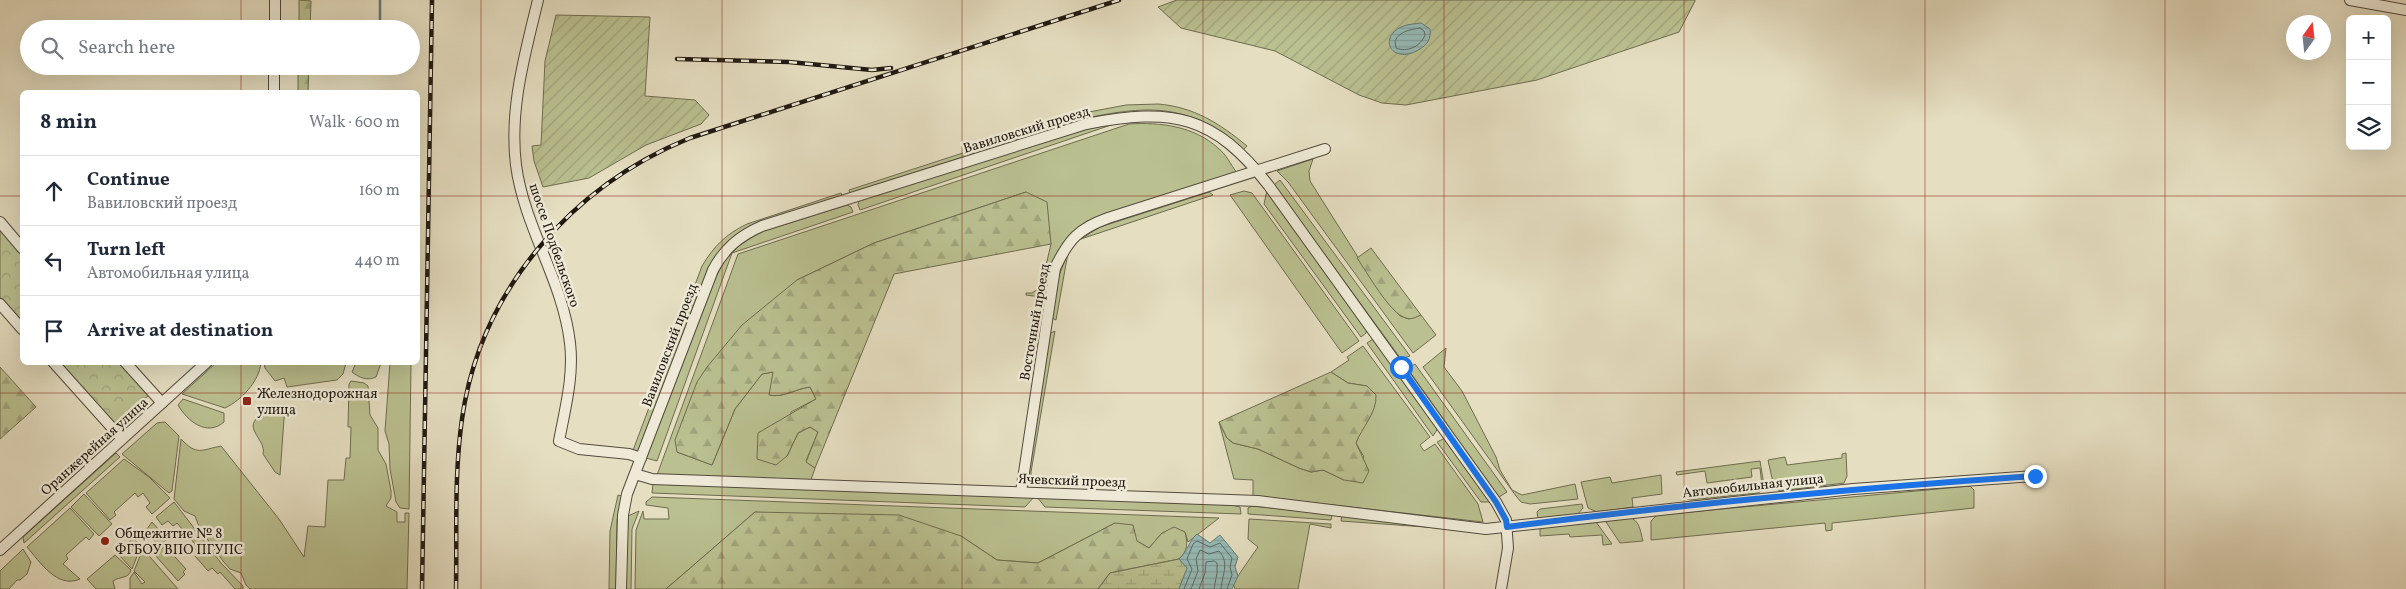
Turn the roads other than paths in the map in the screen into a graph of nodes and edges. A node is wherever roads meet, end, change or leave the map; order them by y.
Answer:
1 (275, 0) edge
2 (538, 0) edge
3 (2350, 0) edge
4 (2406, 10) edge
5 (275, 20) edge
6 (274, 75) edge
7 (274, 90) edge
8 (1325, 149) dead end
9 (1258, 172) junction
10 (0, 222) edge
11 (20, 246) edge
12 (0, 304) edge
13 (20, 327) edge
14 (56, 365) edge
15 (128, 365) edge
16 (204, 365) edge
17 (162, 403) junction
18 (122, 439) junction
19 (641, 458) junction
20 (635, 474) junction
21 (2035, 476) dead end
22 (1021, 492) junction
23 (1507, 527) junction
24 (0, 550) edge
25 (620, 589) edge
26 (1501, 589) edge

1 - 5 street
2 - 19 street, шоссе Подбельского
3 - 4 street
6 - 7 street
8 - 9 street, Восточный проезд
9 - 19 street, Вавиловский проезд
9 - 22 street, Восточный проезд
9 - 23 street, Вавиловский проезд
10 - 11 street
12 - 13 street
14 - 18 street
15 - 17 street
16 - 17 street, Оранжерейная улица
17 - 18 street, Оранжерейная улица
18 - 24 street, Оранжерейная улица
19 - 20 street, Вавиловский проезд
20 - 22 street, Ячевский проезд
20 - 25 street, Вавиловский проезд
21 - 23 street, Автомобильная улица
22 - 23 street, Ячевский проезд
23 - 26 street

